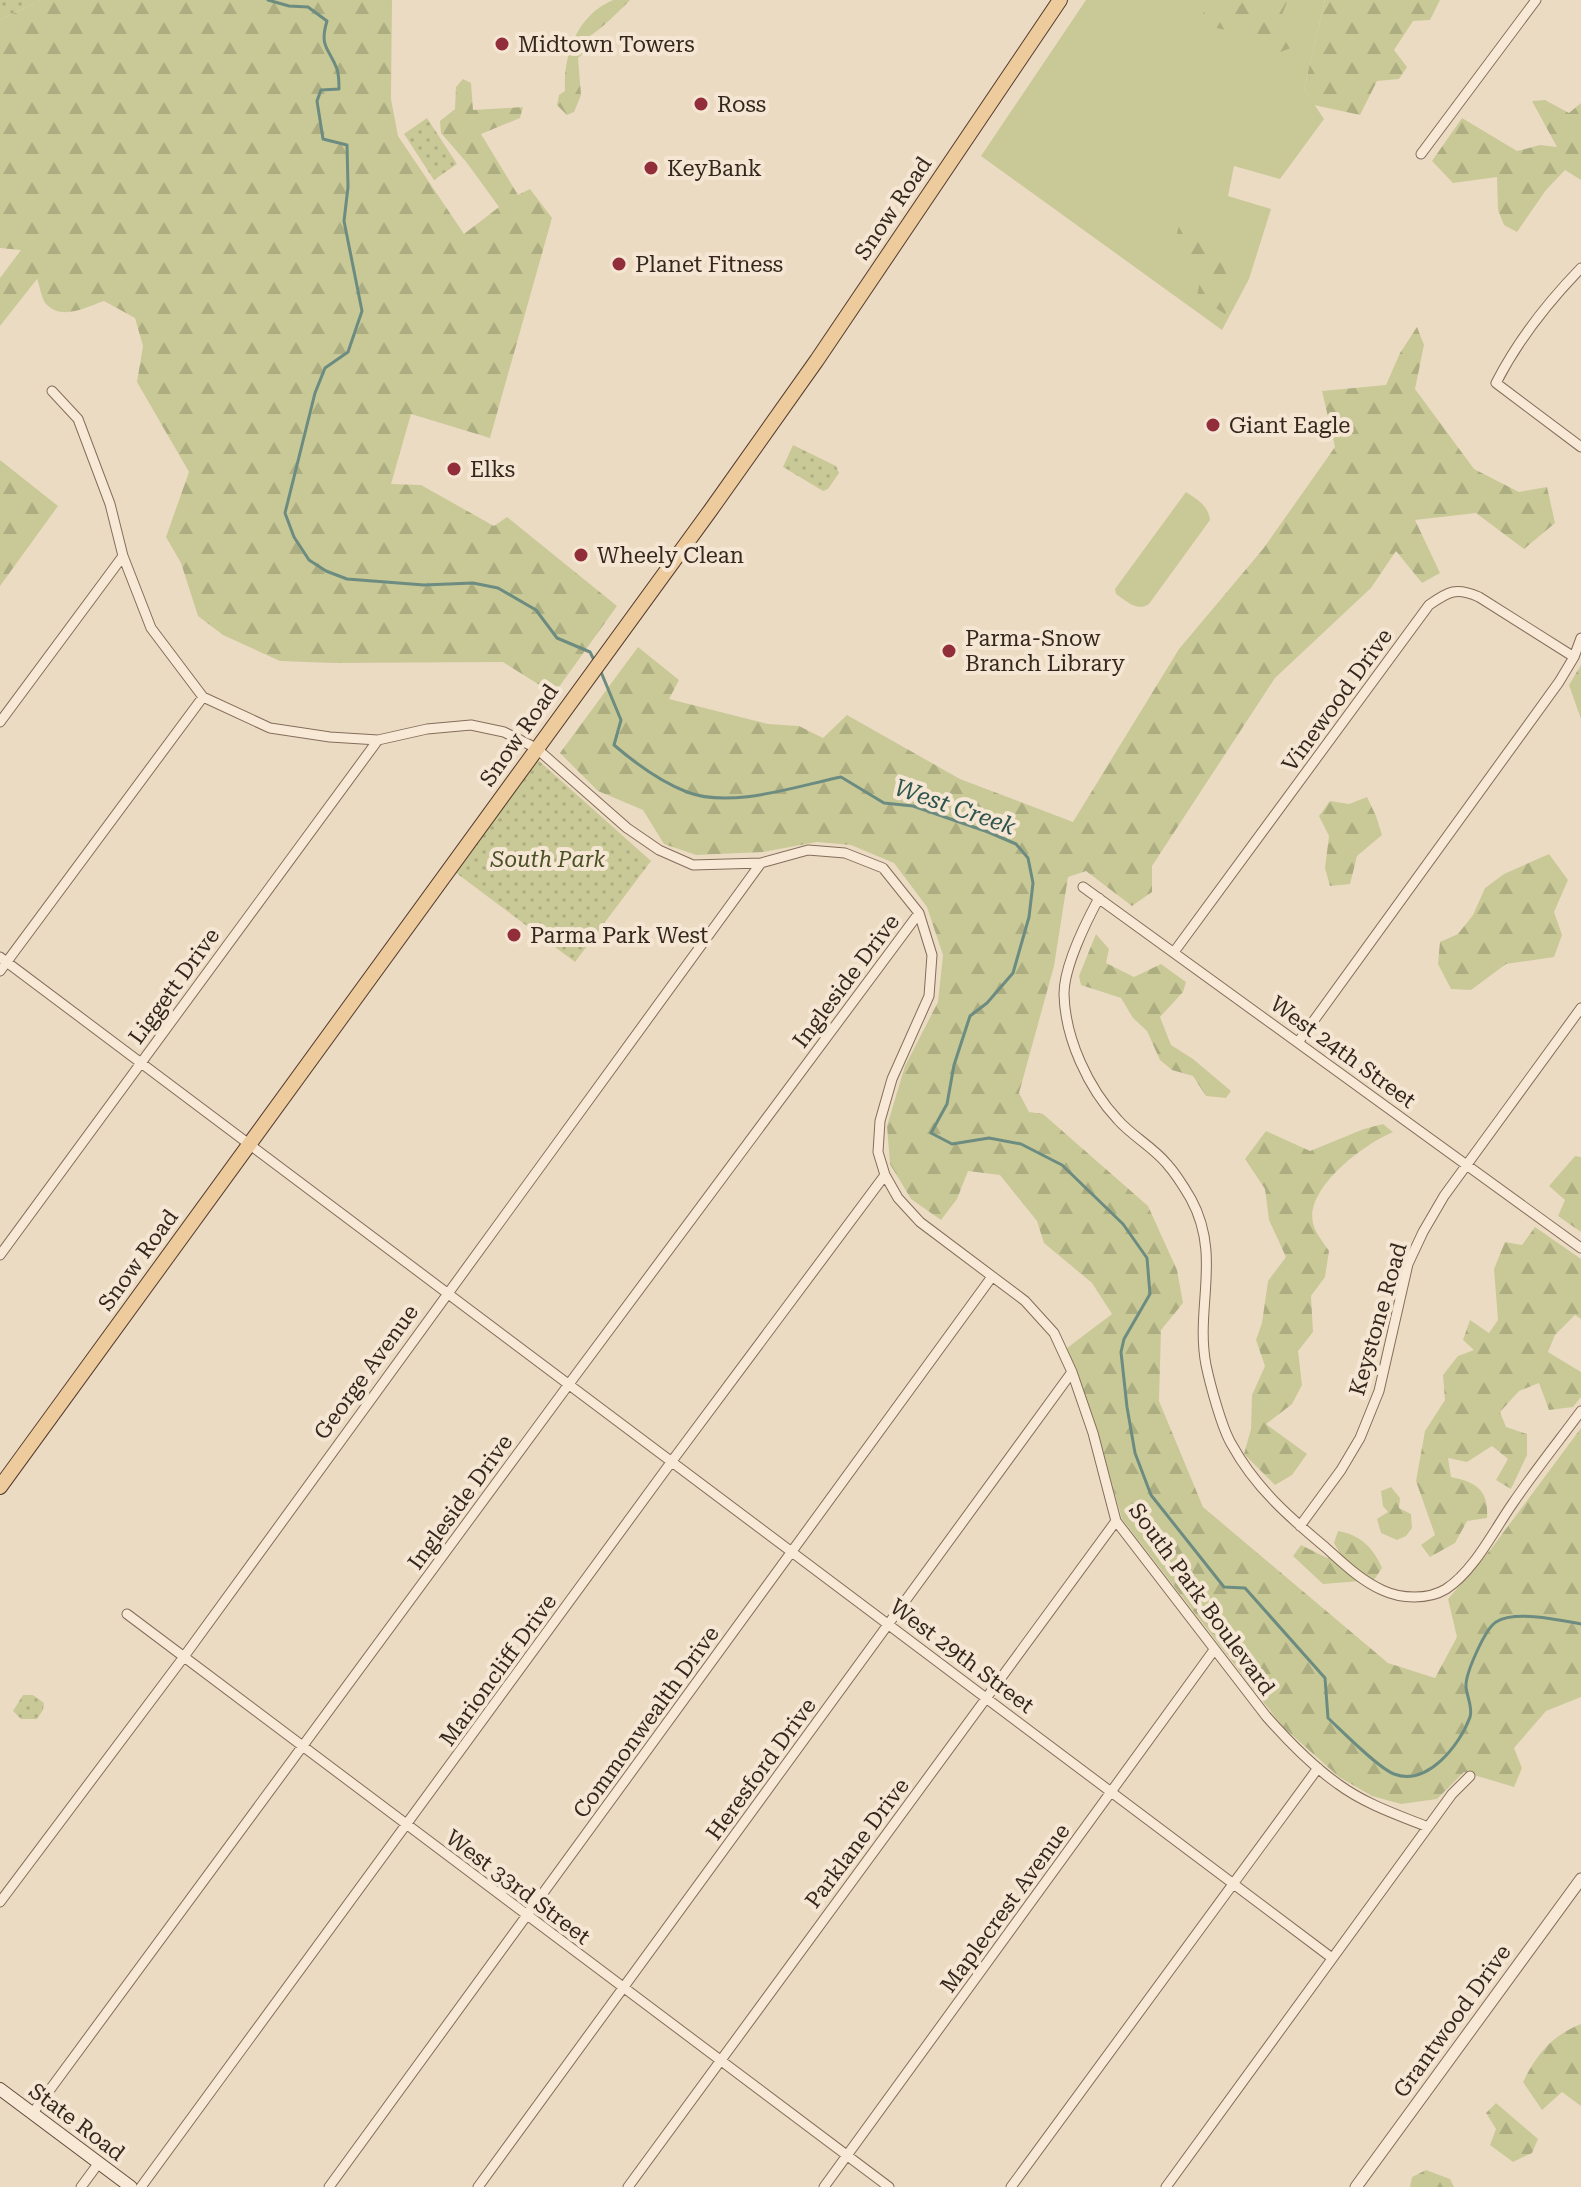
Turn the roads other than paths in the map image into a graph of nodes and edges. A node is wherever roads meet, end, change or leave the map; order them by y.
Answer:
1 (1060, 0) edge
2 (1536, 0) edge
3 (1421, 154) dead end
4 (1581, 268) edge
5 (52, 391) dead end
6 (1581, 447) edge
7 (123, 556) junction
8 (1581, 638) edge
9 (1574, 657) junction
10 (203, 697) junction
11 (0, 722) edge
12 (378, 740) junction
13 (536, 748) junction
14 (761, 863) junction
15 (1083, 887) dead end
16 (1099, 898) junction
17 (919, 913) junction
18 (1174, 952) junction
19 (4, 959) edge
20 (0, 971) edge
21 (1581, 1008) edge
22 (1299, 1041) junction
23 (141, 1061) junction
24 (250, 1144) junction
25 (1467, 1165) junction
26 (885, 1175) junction
27 (1581, 1248) edge
28 (0, 1255) edge
29 (991, 1278) junction
30 (443, 1289) junction
31 (1072, 1372) junction
32 (569, 1384) junction
33 (1581, 1411) edge
34 (672, 1461) junction
35 (0, 1487) edge
36 (1116, 1521) junction
37 (1300, 1526) junction
38 (793, 1551) junction
39 (127, 1614) dead end
40 (889, 1623) junction
41 (1214, 1650) junction
42 (183, 1658) junction
43 (988, 1698) junction
44 (302, 1747) junction
45 (1318, 1768) junction
46 (1470, 1776) dead end
47 (1111, 1792) junction
48 (406, 1826) junction
49 (1428, 1827) junction
50 (1581, 1879) edge
51 (1234, 1885) junction
52 (0, 1902) edge
53 (527, 1917) junction
54 (1332, 1958) junction
55 (623, 1989) junction
56 (720, 2059) junction
57 (0, 2089) edge
58 (32, 2114) junction
59 (847, 2156) junction
60 (98, 2164) junction
61 (81, 2187) edge
62 (131, 2187) edge
63 (141, 2187) edge
64 (329, 2187) edge
65 (478, 2187) edge
66 (628, 2187) edge
67 (824, 2187) edge
68 (889, 2187) edge
69 (1011, 2187) edge
70 (1166, 2187) edge
71 (1356, 2187) edge

1 - 13 main road, Snow Road
2 - 3 street
4 - 6 street
5 - 7 street, South Park Boulevard
7 - 10 street, South Park Boulevard
7 - 11 street
8 - 9 street
9 - 18 street, Vinewood Drive
9 - 22 street
10 - 12 street, South Park Boulevard
10 - 19 street
12 - 13 street, South Park Boulevard
12 - 23 street, Liggett Drive
13 - 14 street, South Park Boulevard
13 - 24 main road, Snow Road
14 - 17 street, South Park Boulevard
14 - 30 street, George Avenue
15 - 16 street, West 24th Street
16 - 18 street, West 24th Street
16 - 37 street
17 - 26 street, South Park Boulevard
17 - 32 street, Ingleside Drive
18 - 22 street, West 24th Street
19 - 20 street
19 - 23 street
21 - 25 street, Keystone Road
22 - 25 street, West 24th Street
23 - 24 street
23 - 28 street, Liggett Drive
24 - 30 street
24 - 35 main road, Snow Road
25 - 27 street, West 24th Street
25 - 37 street, Keystone Road
26 - 29 street, South Park Boulevard
26 - 34 street, Marioncliff Drive
29 - 31 street, South Park Boulevard
29 - 38 street, Commonwealth Drive
30 - 32 street, West 29th Street
30 - 42 street, George Avenue
31 - 36 street, South Park Boulevard
31 - 40 street, Heresford Drive
32 - 34 street, West 29th Street
32 - 44 street, Ingleside Drive
33 - 37 street
34 - 38 street, West 29th Street
34 - 48 street, Marioncliff Drive
36 - 41 street, South Park Boulevard
36 - 43 street, Parklane Drive
38 - 40 street, West 29th Street
38 - 53 street, Commonwealth Drive
39 - 42 street, West 33rd Street
40 - 43 street, West 29th Street
40 - 55 street, Heresford Drive
41 - 45 street, South Park Boulevard
41 - 47 street, Maplecrest Avenue
42 - 44 street, West 33rd Street
42 - 52 street, George Avenue
43 - 47 street, West 29th Street
43 - 56 street, Parklane Drive
44 - 48 street, West 33rd Street
44 - 58 street, Ingleside Drive
45 - 49 street, South Park Boulevard
45 - 51 street
46 - 49 street
47 - 51 street, West 29th Street
47 - 59 street, Maplecrest Avenue
48 - 53 street, West 33rd Street
48 - 63 street, Marioncliff Drive
49 - 54 street
50 - 71 street, Grantwood Drive
51 - 54 street, West 29th Street
51 - 69 street
53 - 55 street, West 33rd Street
53 - 64 street, Commonwealth Drive
54 - 70 street
55 - 56 street, West 33rd Street
55 - 65 street, Heresford Drive
56 - 59 street, West 33rd Street
56 - 66 street, Parklane Drive
57 - 58 main road, State Road
58 - 60 main road, State Road
59 - 67 street, Maplecrest Avenue
59 - 68 street, West 33rd Street
60 - 61 street
60 - 62 main road, State Road

